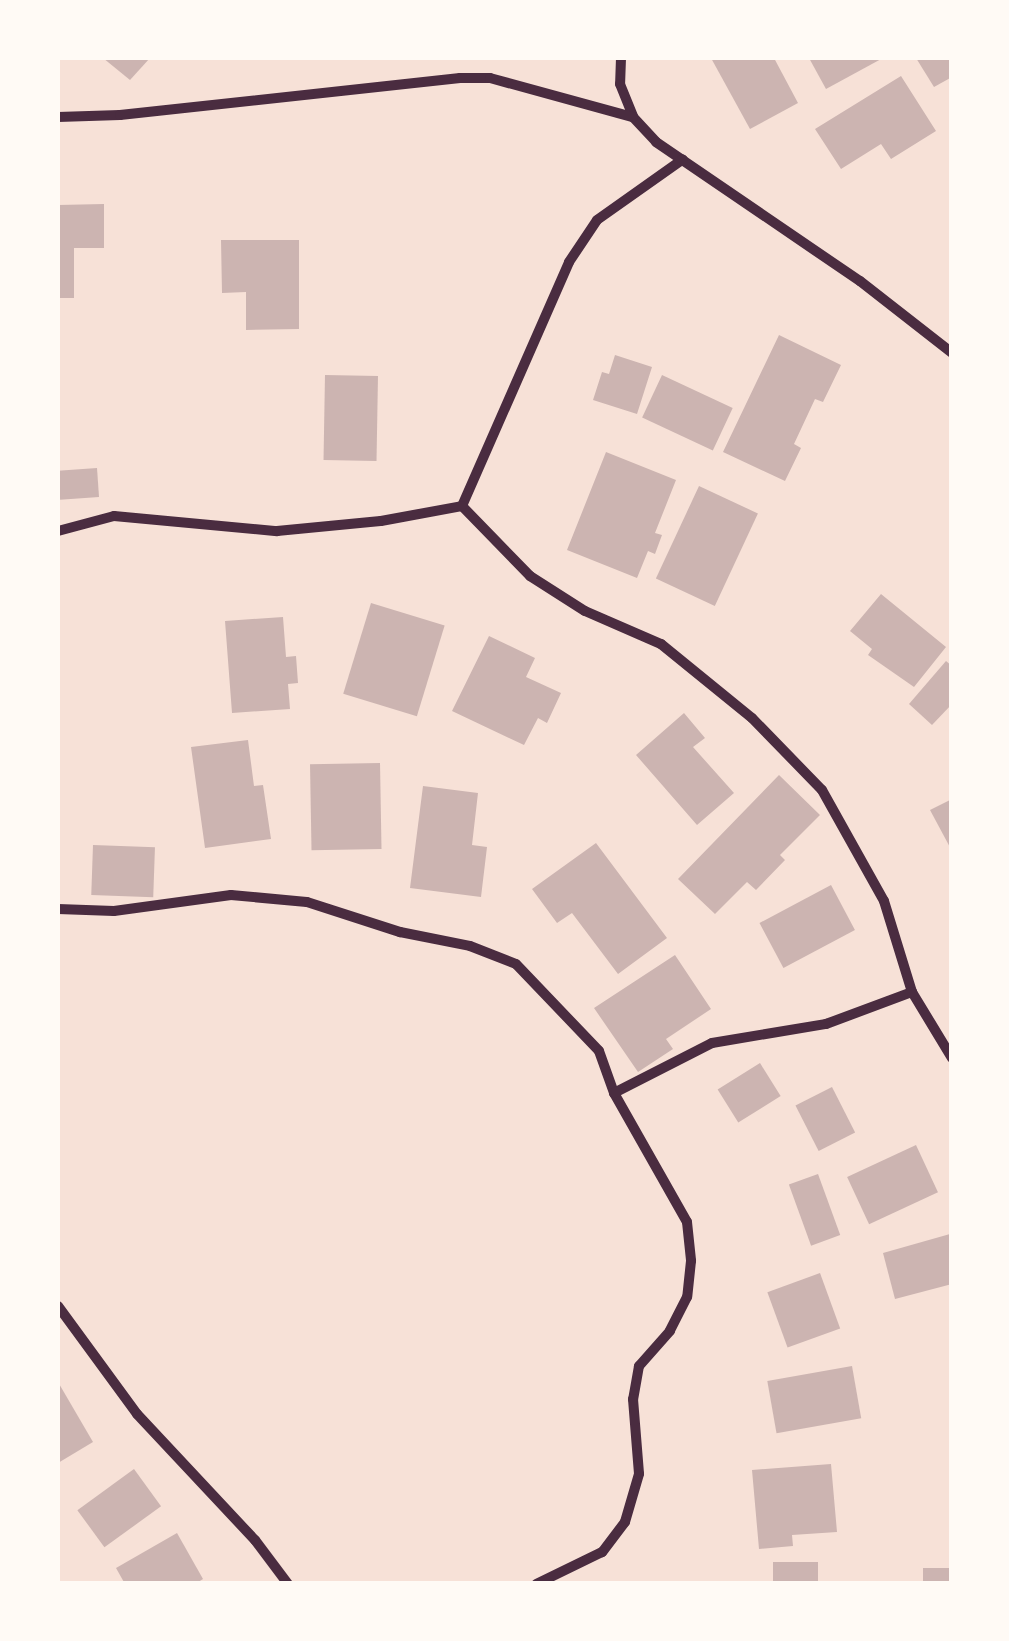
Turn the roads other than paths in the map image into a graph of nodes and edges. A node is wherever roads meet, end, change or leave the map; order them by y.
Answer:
1 (621, 58) edge
2 (58, 116) edge
3 (633, 117) junction
4 (684, 158) junction
5 (952, 353) edge
6 (462, 506) junction
7 (58, 531) edge
8 (58, 908) edge
9 (912, 992) junction
10 (952, 1058) edge
11 (614, 1093) junction
12 (58, 1306) edge
13 (288, 1584) edge
14 (536, 1584) edge

1 - 3 street
2 - 3 street
3 - 4 street
4 - 5 street
4 - 6 street
6 - 7 street
6 - 9 street
8 - 11 street
9 - 10 street
9 - 11 street
11 - 14 street
12 - 13 street

